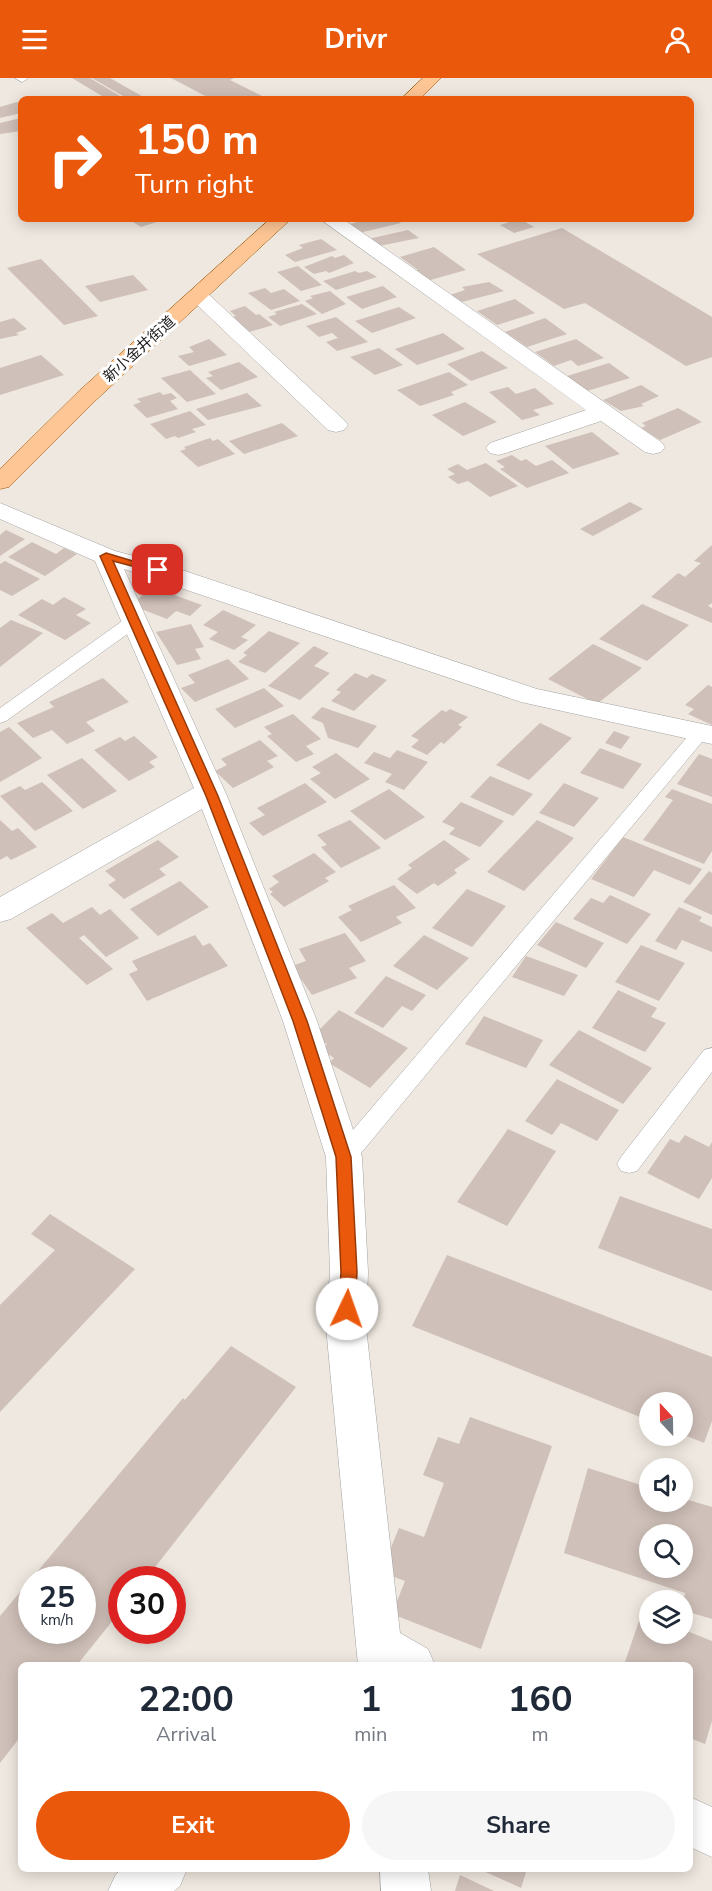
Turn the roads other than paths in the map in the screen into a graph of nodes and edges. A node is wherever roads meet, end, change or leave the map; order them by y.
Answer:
1 (433, 78) edge
2 (413, 96) edge
3 (278, 222) edge
4 (334, 222) edge
5 (198, 295) junction
6 (604, 412) junction
7 (336, 426) dead end
8 (653, 447) dead end
9 (498, 448) dead end
10 (0, 482) edge
11 (0, 510) edge
12 (106, 556) junction
13 (134, 621) junction
14 (0, 717) edge
15 (706, 734) edge
16 (210, 792) junction
17 (0, 911) edge
18 (712, 1056) edge
19 (344, 1157) junction
20 (628, 1164) dead end
21 (390, 1659) edge
22 (693, 1823) edge
23 (712, 1833) edge
24 (159, 1872) edge
25 (404, 1872) edge
26 (133, 1891) edge
27 (406, 1891) edge

1 - 2 main road
3 - 5 main road, 新小金井街道
4 - 6 street
5 - 7 street
5 - 10 main road, 新小金井街道
6 - 8 street
6 - 9 street
11 - 12 street
12 - 13 street
12 - 15 street
13 - 14 lane
13 - 16 street
15 - 19 lane
16 - 17 street
16 - 19 street
18 - 20 lane
19 - 21 street
22 - 23 street
24 - 26 street
25 - 27 street

